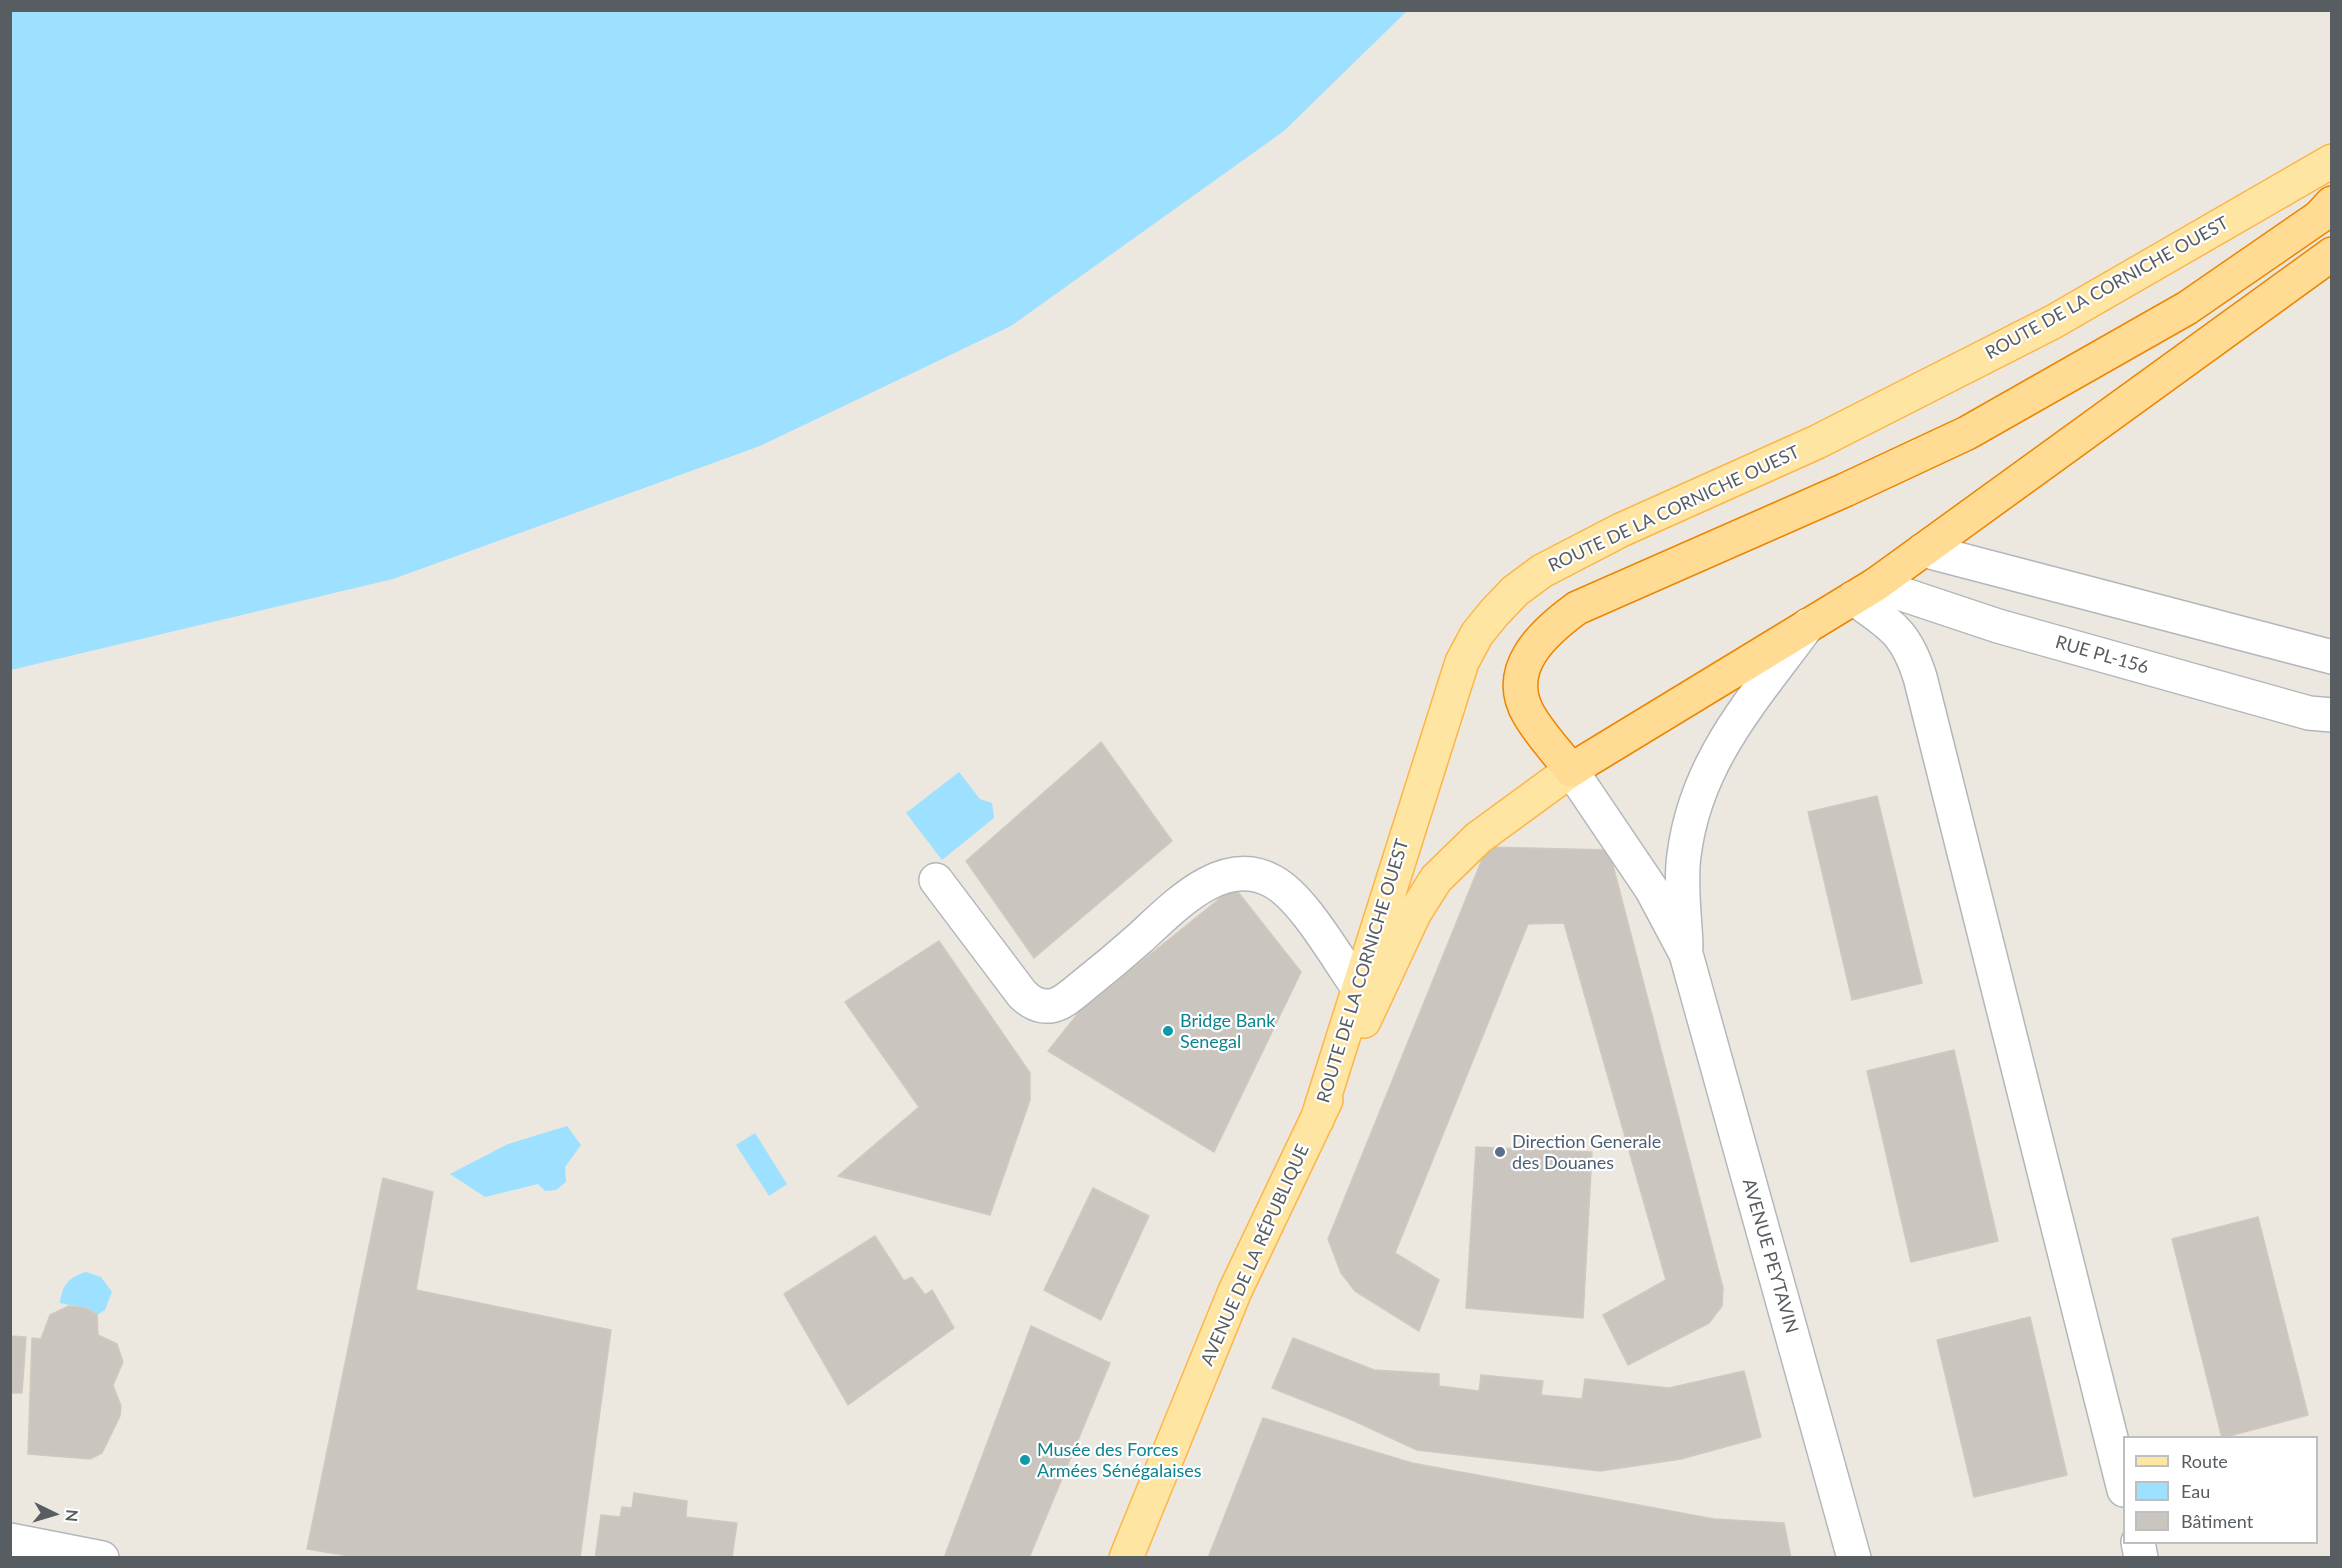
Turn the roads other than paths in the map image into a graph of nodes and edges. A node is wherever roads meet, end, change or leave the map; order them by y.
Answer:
1 (2331, 161) edge
2 (2331, 203) edge
3 (2331, 254) edge
4 (1923, 550) junction
5 (1864, 591) junction
6 (1810, 622) junction
7 (2331, 657) edge
8 (2331, 715) edge
9 (1571, 770) junction
10 (936, 880) dead end
11 (1686, 954) junction
12 (1357, 986) junction
13 (1317, 1120) junction
14 (2123, 1486) edge
15 (10, 1540) edge
16 (102, 1557) edge
17 (1126, 1557) edge
18 (1854, 1557) edge

1 - 12 main road, ROUTE DE LA CORNICHE OUEST
2 - 9 highway
3 - 4 highway, ROUTE DE LA CORNICHE OUEST
4 - 5 highway, ROUTE DE LA CORNICHE OUEST
4 - 7 street
5 - 6 highway, ROUTE DE LA CORNICHE OUEST
5 - 8 street, RUE PL-156
5 - 14 street
6 - 9 highway, ROUTE DE LA CORNICHE OUEST
6 - 11 street
9 - 11 street
9 - 13 main road, ROUTE DE LA CORNICHE OUEST
10 - 12 street
11 - 18 street, AVENUE PEYTAVIN
12 - 13 main road, ROUTE DE LA CORNICHE OUEST
13 - 17 main road, AVENUE DE LA RÉPUBLIQUE
15 - 16 street

